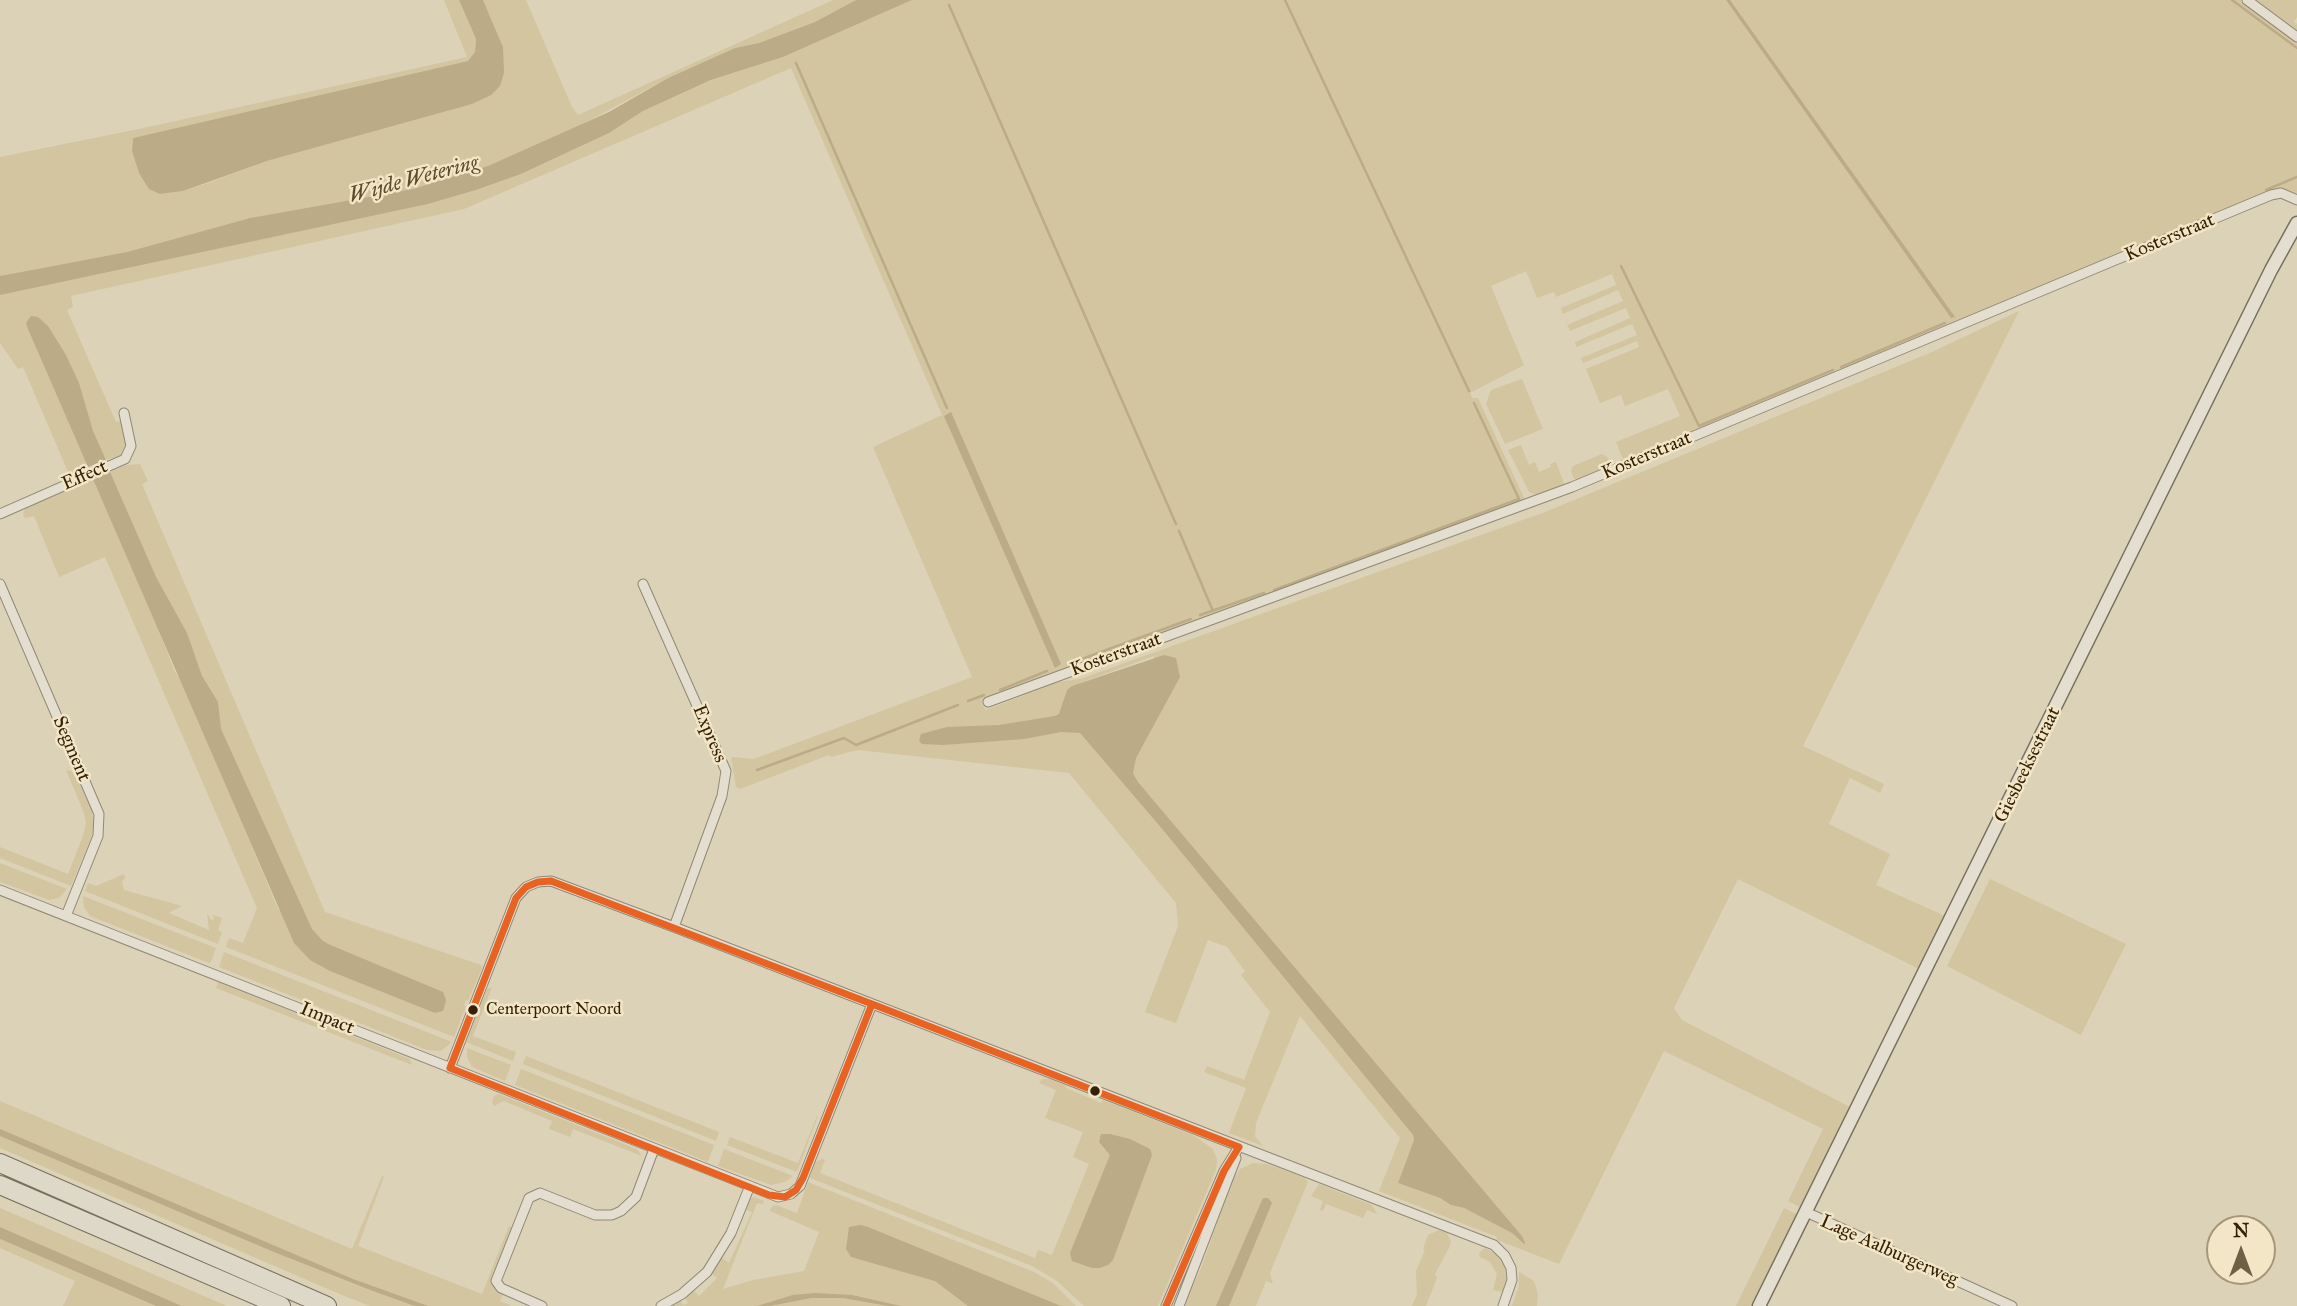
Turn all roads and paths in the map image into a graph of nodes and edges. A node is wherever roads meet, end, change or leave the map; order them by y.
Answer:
1 (2247, 0) edge
2 (2297, 37) edge
3 (2297, 200) edge
4 (2297, 223) edge
5 (124, 413) dead end
6 (0, 514) edge
7 (0, 584) edge
8 (643, 584) dead end
9 (988, 702) dead end
10 (0, 890) edge
11 (66, 916) junction
12 (674, 927) junction
13 (872, 1004) junction
14 (450, 1069) junction
15 (1239, 1147) junction
16 (654, 1149) junction
17 (0, 1163) edge
18 (0, 1185) edge
19 (749, 1188) junction
20 (1806, 1212) junction
21 (295, 1292) junction
22 (281, 1306) edge
23 (327, 1306) edge
24 (341, 1306) edge
25 (542, 1306) edge
26 (661, 1306) edge
27 (1166, 1306) edge
28 (1179, 1306) edge
29 (1503, 1306) edge
30 (1759, 1306) edge
31 (2012, 1306) edge

1 - 2 street
3 - 9 street, Kosterstraat
4 - 20 street, Giesbeeksestraat
5 - 6 street, Effect
7 - 11 street, Segment
8 - 12 street, Express
10 - 11 street, Impact
11 - 14 street, Impact
12 - 13 street
12 - 14 street
13 - 15 street
13 - 19 street, Impact
14 - 16 street, Impact
15 - 27 street
15 - 28 street
15 - 29 street
16 - 19 street, Impact
16 - 25 street
17 - 21 highway
18 - 22 highway
19 - 26 street
20 - 30 street, Giesbeeksestraat
20 - 31 street, Lage Aalburgerweg
21 - 23 highway
21 - 24 highway

